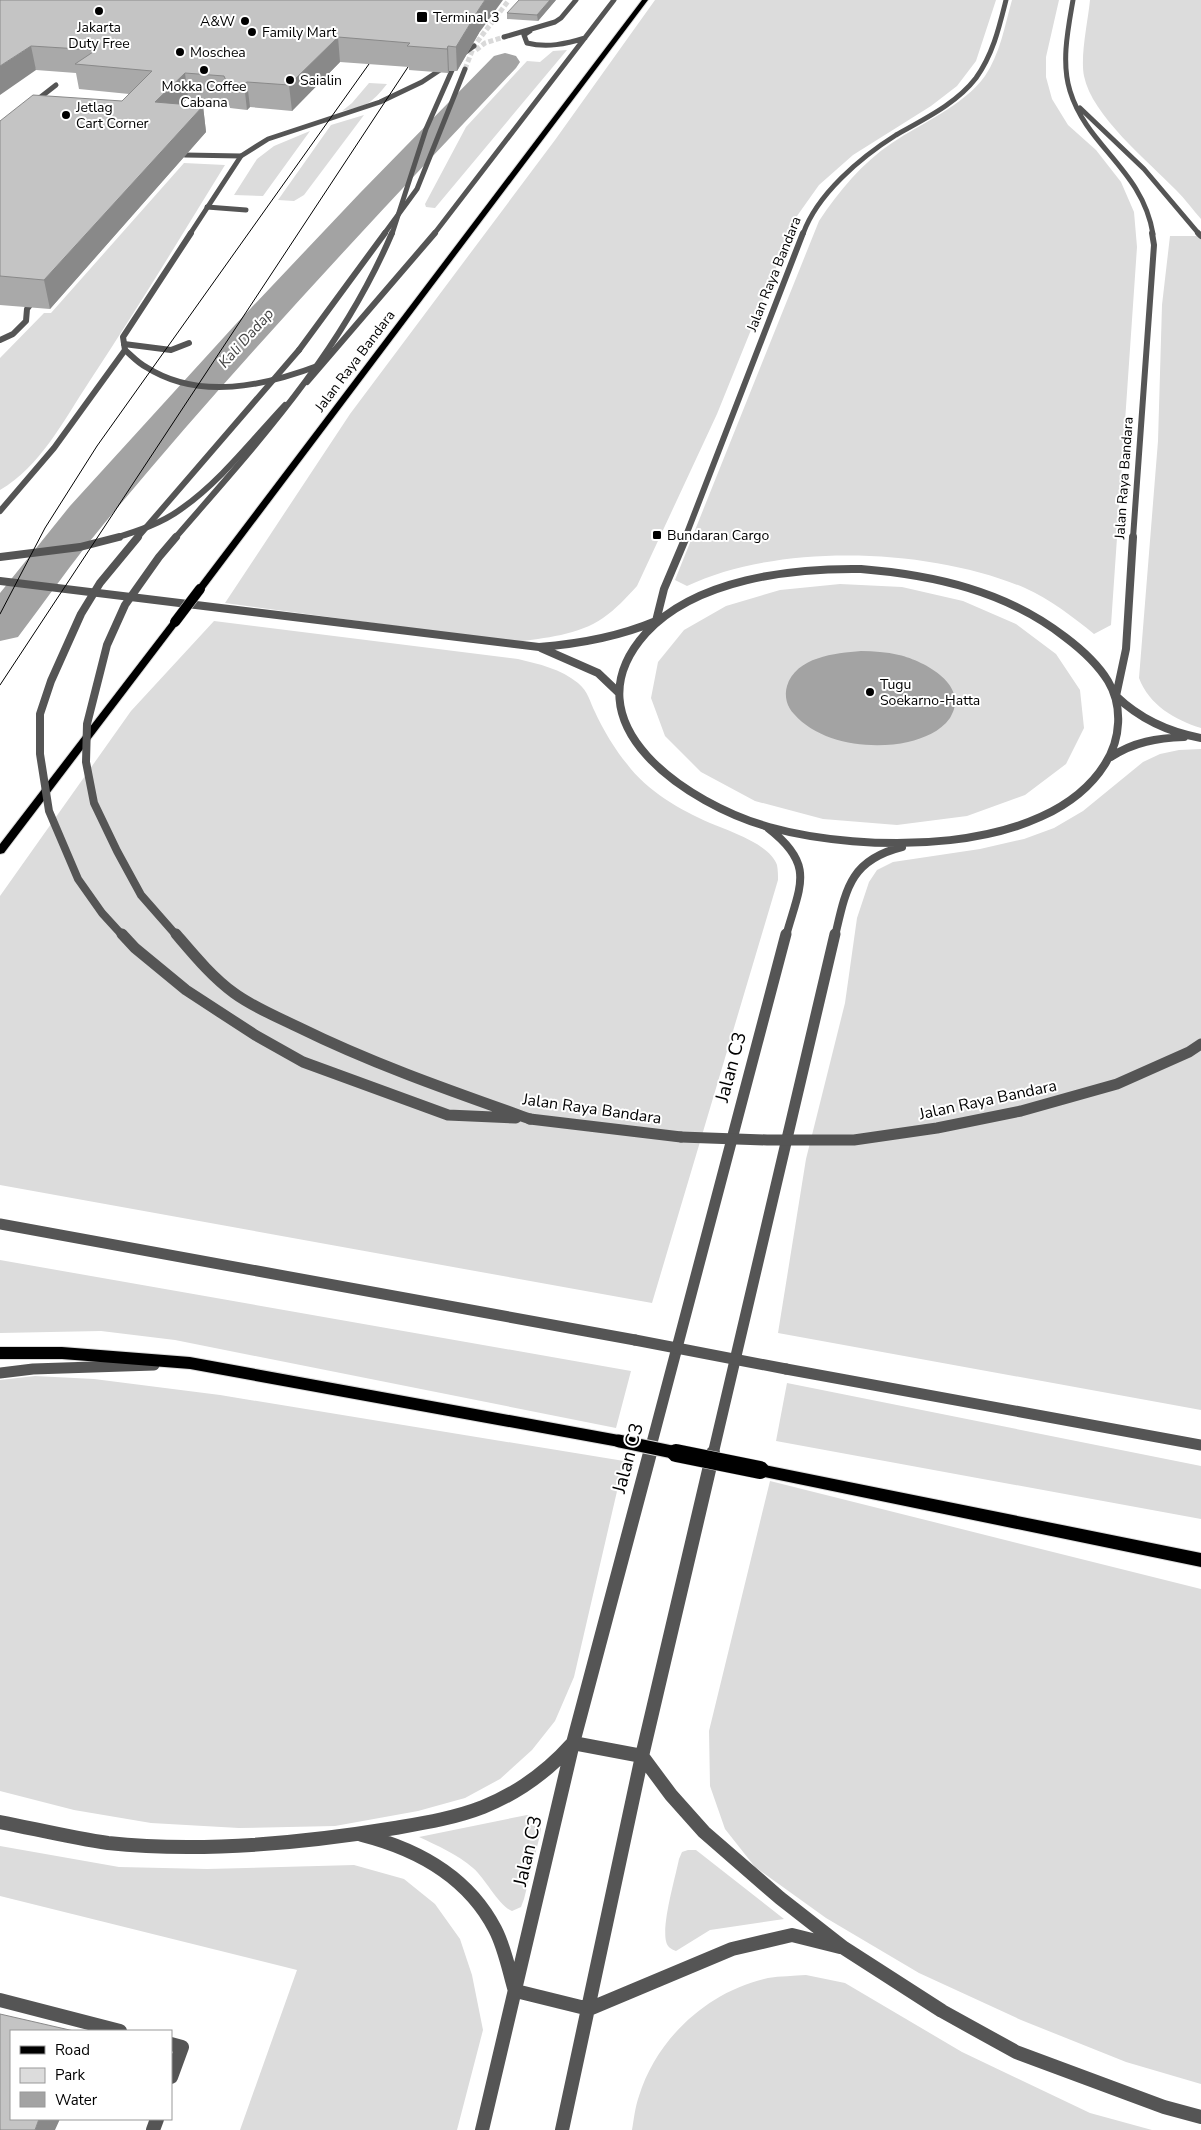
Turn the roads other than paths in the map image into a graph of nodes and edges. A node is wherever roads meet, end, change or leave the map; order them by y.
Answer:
1 (576, 0) edge
2 (614, 0) edge
3 (644, 0) edge
4 (1006, 0) edge
5 (1073, 0) edge
6 (530, 30) junction
7 (504, 37) tunnel mouth
8 (585, 38) junction
9 (463, 46) tunnel mouth
10 (474, 46) tunnel mouth
11 (465, 69) tunnel mouth
12 (56, 85) dead end
13 (1076, 104) junction
14 (28, 107) edge
15 (185, 155) edge
16 (241, 156) junction
17 (208, 207) junction
18 (246, 210) dead end
19 (1201, 236) edge
20 (40, 294) edge
21 (0, 340) edge
22 (189, 343) dead end
23 (124, 347) junction
24 (325, 362) junction
25 (8, 498) junction
26 (0, 505) edge
27 (0, 511) edge
28 (0, 557) edge
29 (1, 581) edge
30 (656, 622) junction
31 (539, 647) junction
32 (619, 693) junction
33 (1116, 696) junction
34 (1198, 738) edge
35 (1111, 757) junction
36 (752, 820) junction
37 (926, 841) junction
38 (0, 851) edge
39 (1201, 1044) edge
40 (530, 1119) junction
41 (0, 1224) edge
42 (0, 1353) edge
43 (190, 1364) junction
44 (0, 1373) edge
45 (1201, 1445) edge
46 (1172, 1555) junction
47 (1201, 1560) edge
48 (1201, 1564) edge
49 (573, 1743) junction
50 (642, 1756) junction
51 (0, 1822) edge
52 (358, 1834) junction
53 (844, 1948) junction
54 (516, 1991) junction
55 (0, 2000) edge
56 (589, 2009) junction
57 (116, 2030) edge
58 (172, 2044) edge
59 (172, 2074) edge
60 (1201, 2117) edge
61 (482, 2130) edge
62 (562, 2130) edge

1 - 6 street
2 - 8 street, Jalan Raya Bandara
3 - 38 main road, Jalan Raya Bandara, bridge
4 - 30 street, Jalan Raya Bandara
5 - 13 street, Jalan Raya Bandara
6 - 7 street
6 - 8 street
8 - 24 street, Jalan Raya Bandara
9 - 40 street, Jalan Raya Bandara, bridge
10 - 16 street
11 - 40 street, bridge
12 - 14 street
13 - 19 street, Jalan Raya Bandara
13 - 33 street, Jalan Raya Bandara
15 - 16 street
16 - 17 street
17 - 18 street
17 - 23 street
20 - 21 street
22 - 23 street
23 - 24 street
23 - 25 street
24 - 28 street, Jalan Raya Bandara
25 - 26 street
25 - 27 street
29 - 31 street
30 - 31 street
30 - 32 street
30 - 33 street
31 - 32 street
32 - 36 street
33 - 34 street
33 - 35 street
34 - 35 street
35 - 37 street
36 - 37 street
36 - 49 street, Jalan C3
37 - 50 street
39 - 40 street, Jalan Raya Bandara, bridge
41 - 45 street, bridge
42 - 43 main road
43 - 44 street
43 - 46 main road, bridge
46 - 47 main road
46 - 48 street
49 - 50 street
49 - 52 street
49 - 54 street, Jalan C3
50 - 53 street
50 - 56 street
51 - 52 street
52 - 54 street
53 - 56 street
53 - 60 street
54 - 56 street
54 - 61 street, Jalan C3
55 - 57 street
56 - 62 street
58 - 59 street

